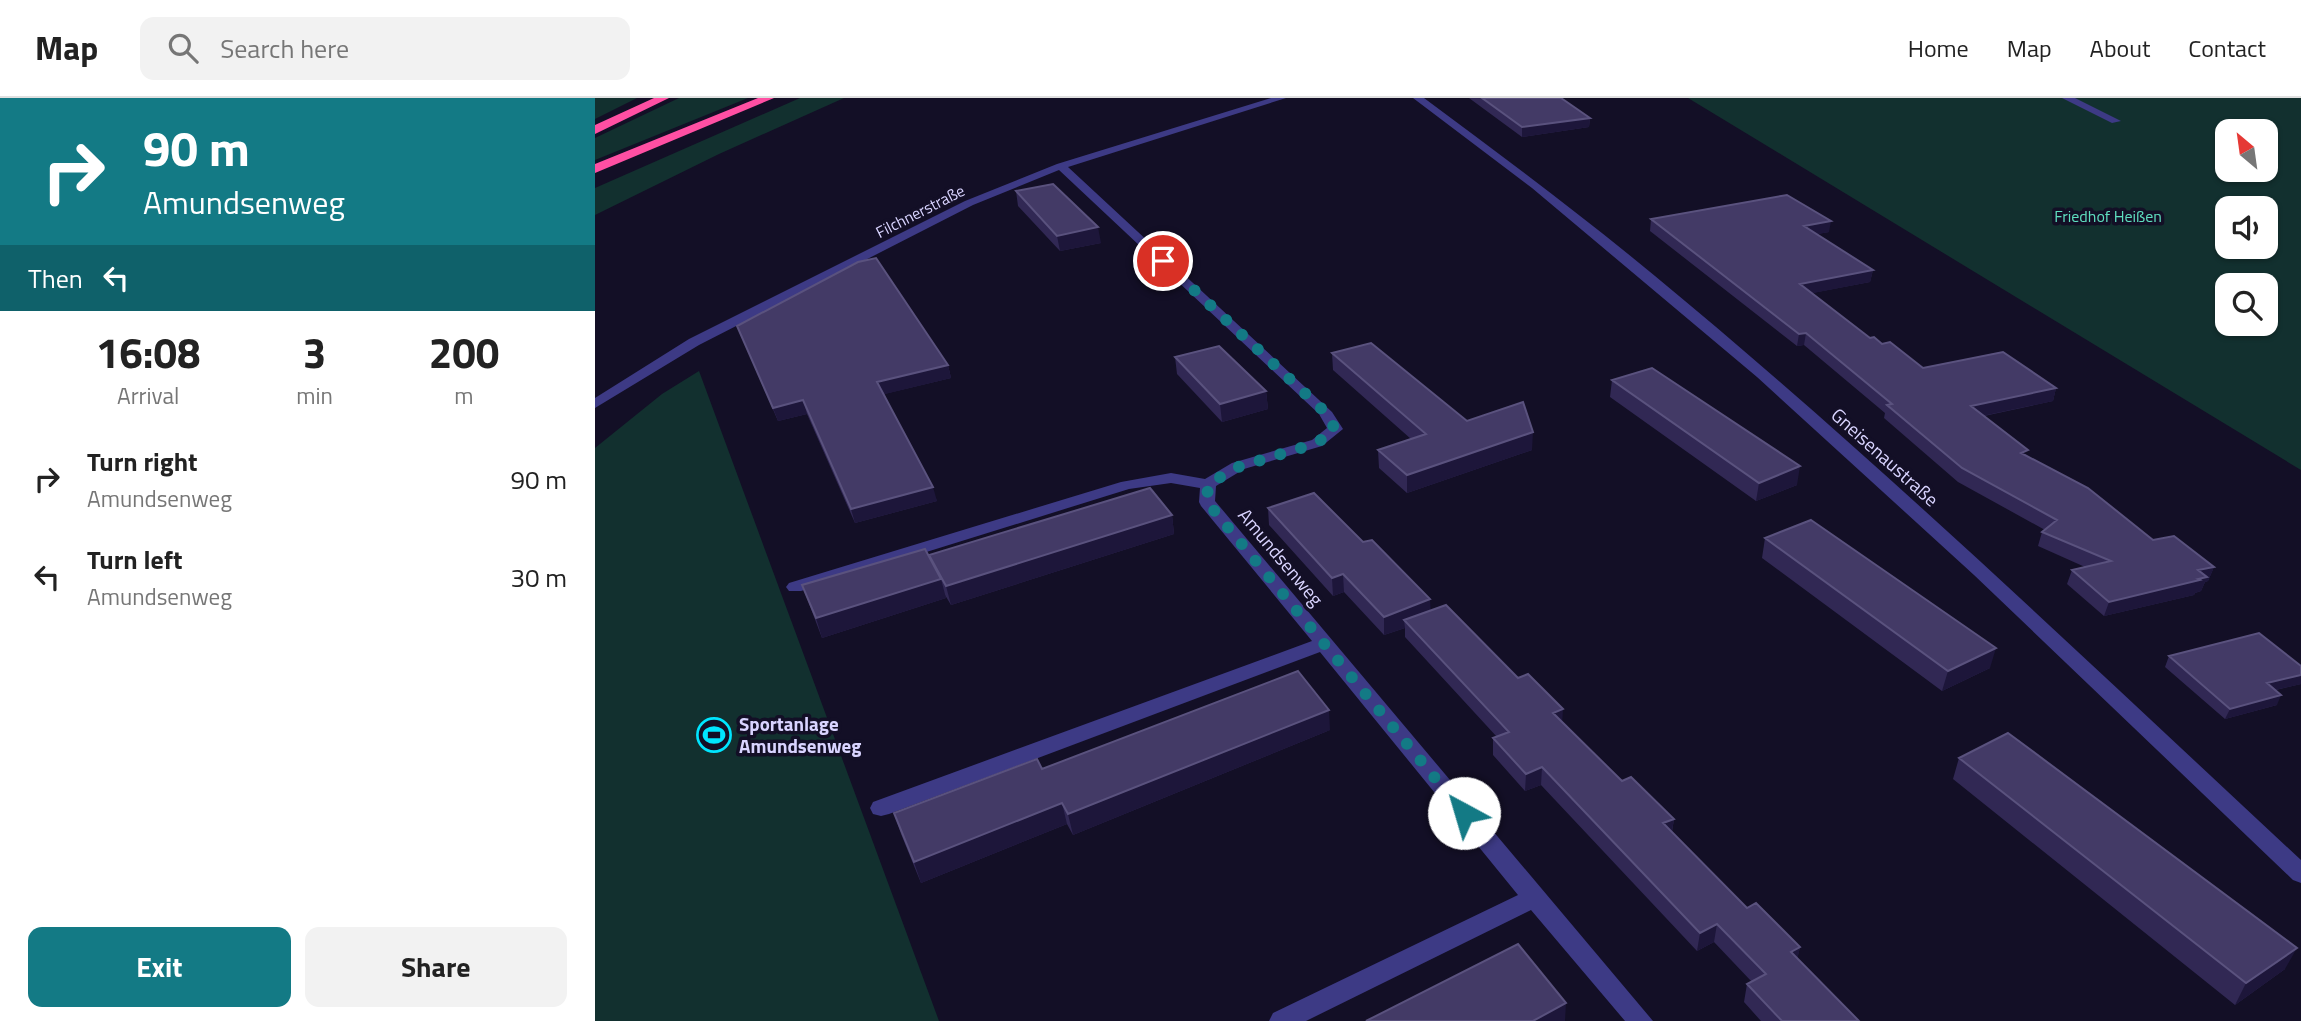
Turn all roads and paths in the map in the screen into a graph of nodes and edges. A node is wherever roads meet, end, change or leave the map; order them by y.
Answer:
1 (663, 98) edge
2 (768, 98) edge
3 (1281, 98) edge
4 (1418, 98) edge
5 (2067, 98) edge
6 (2116, 121) dead end
7 (692, 129) junction
8 (595, 130) edge
9 (1061, 166) junction
10 (595, 169) edge
11 (595, 175) edge
12 (595, 404) edge
13 (1208, 484) junction
14 (795, 587) dead end
15 (1325, 643) junction
16 (881, 808) dead end
17 (2301, 874) edge
18 (1534, 898) junction
19 (1282, 1021) edge
20 (1640, 1021) edge

1 - 8 highway
2 - 7 highway
3 - 9 street, Filchnerstraße
4 - 17 street, Gneisenaustraße
5 - 6 street
7 - 10 highway
7 - 11 highway
9 - 12 street, Filchnerstraße
9 - 13 street
13 - 14 street
13 - 15 street, Amundsenweg
15 - 16 street
15 - 18 street, Amundsenweg
18 - 19 street
18 - 20 street, Amundsenweg

